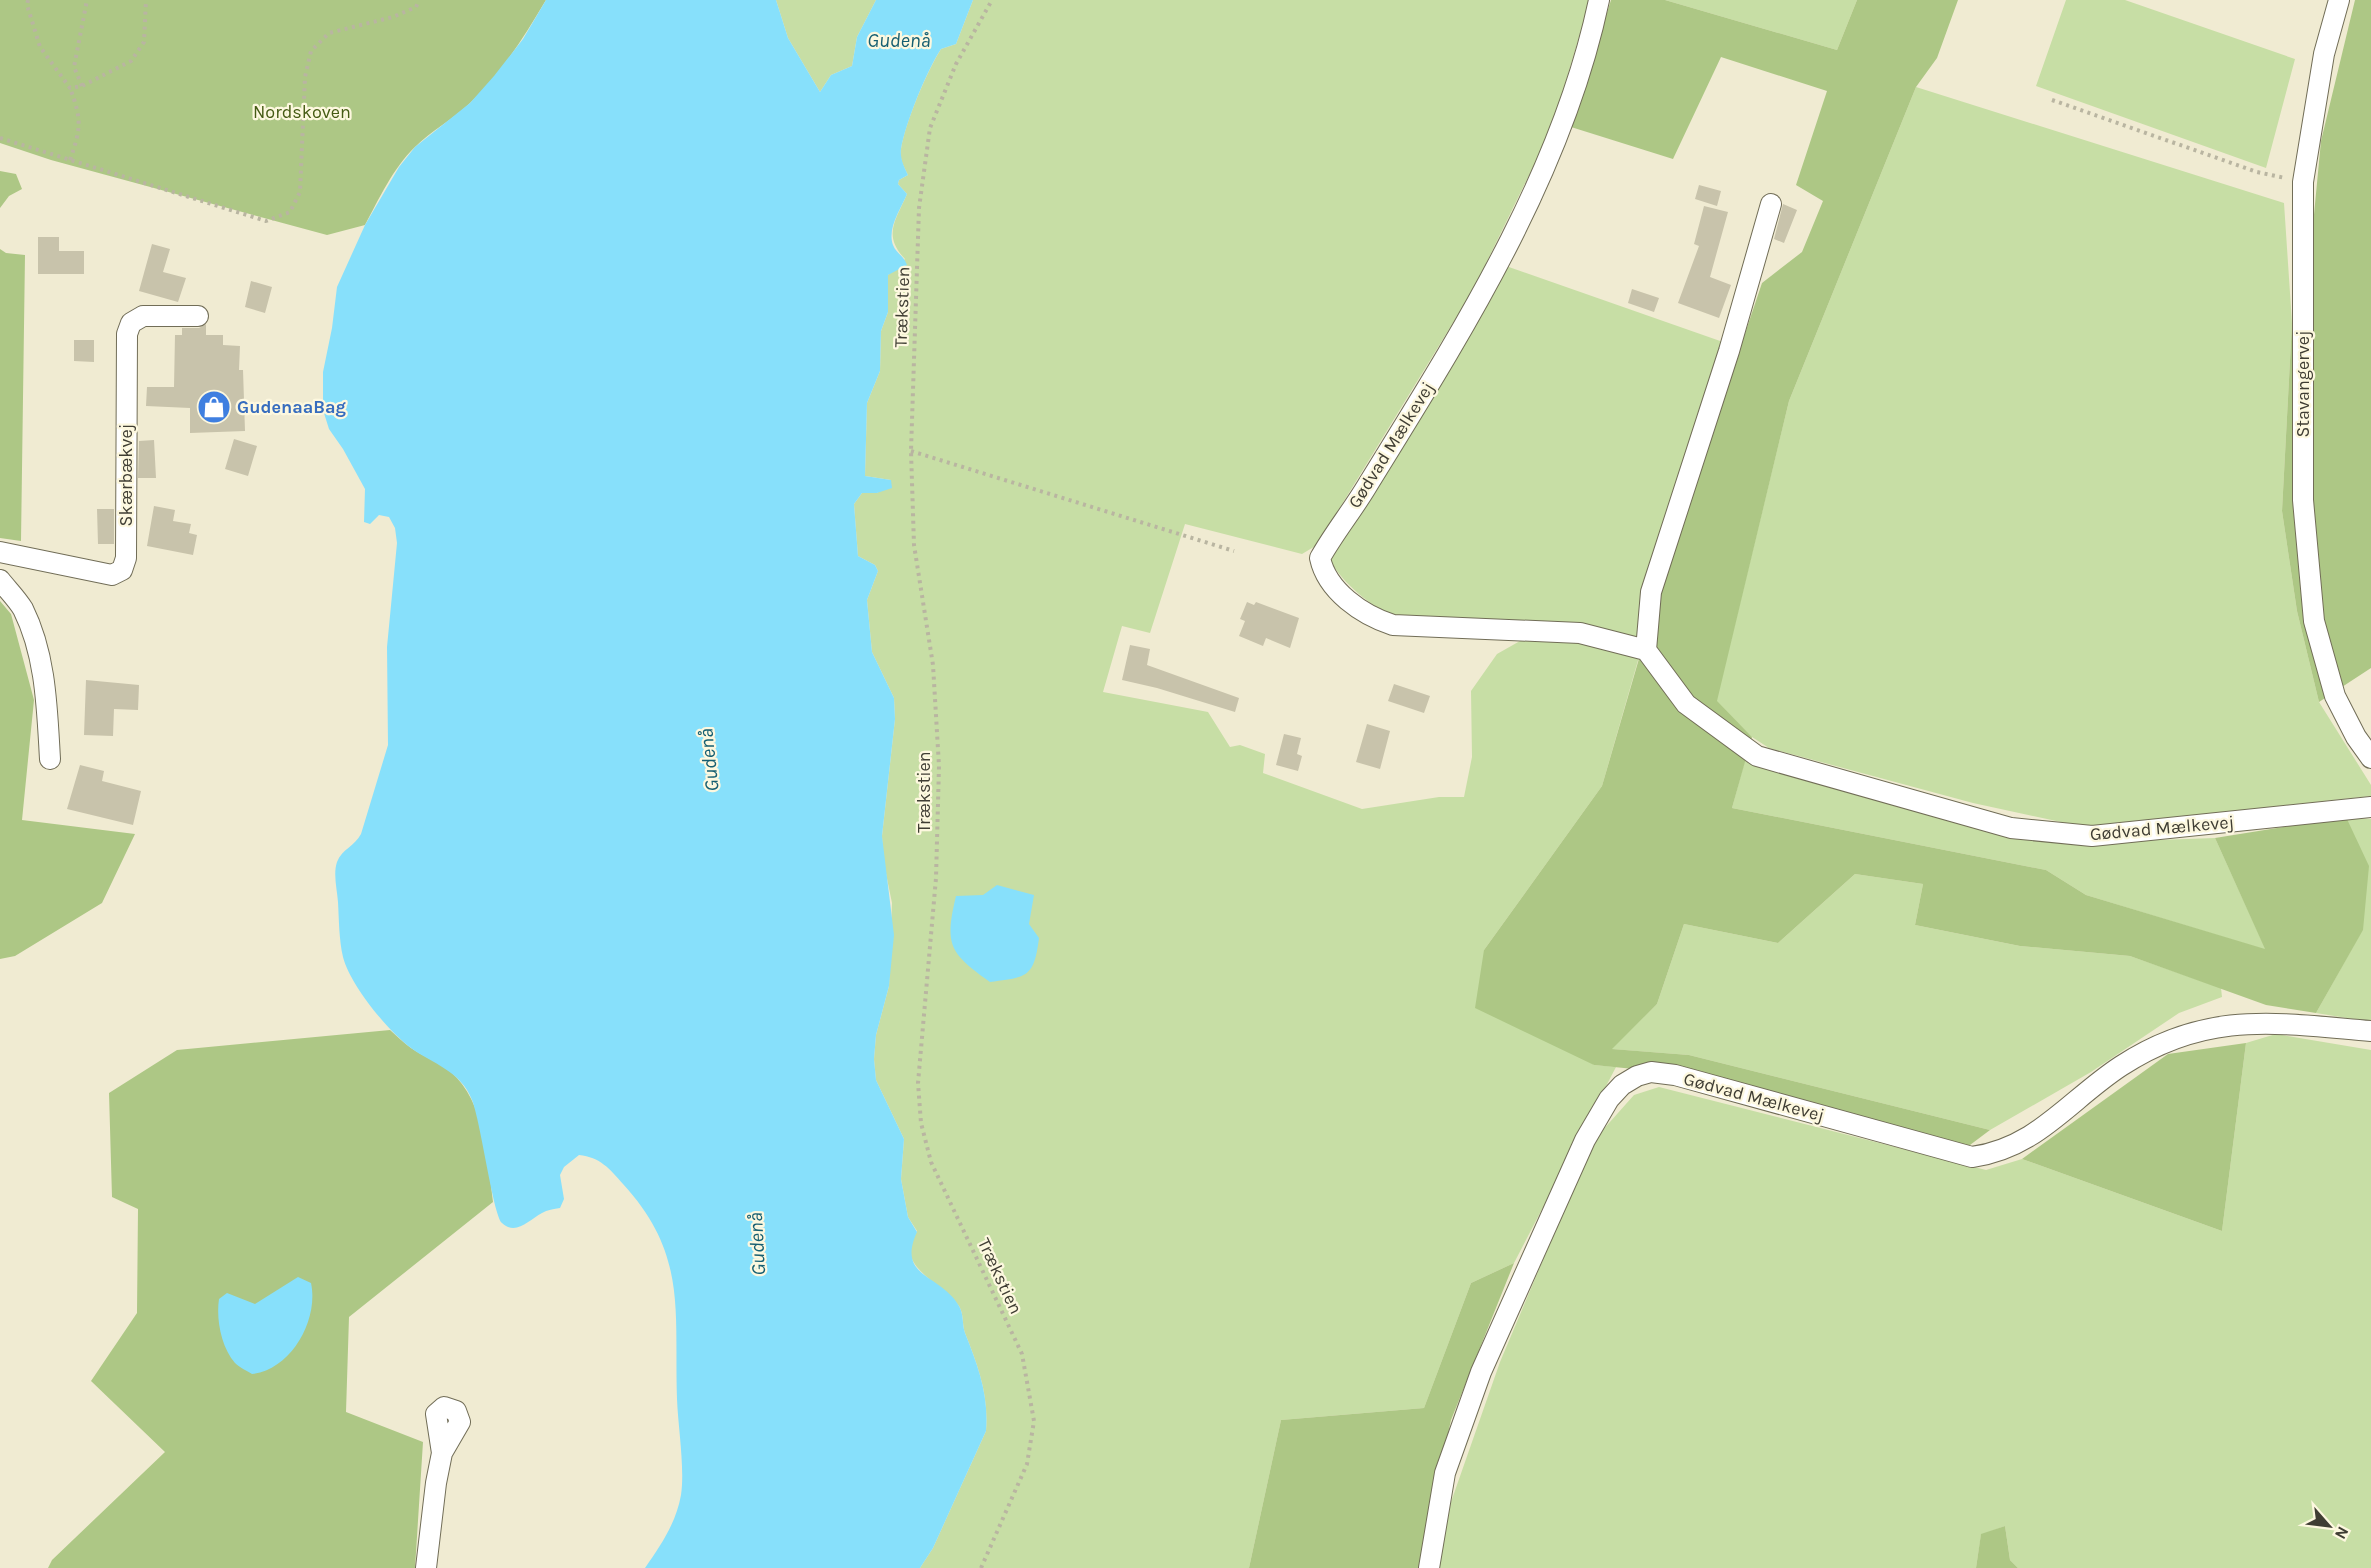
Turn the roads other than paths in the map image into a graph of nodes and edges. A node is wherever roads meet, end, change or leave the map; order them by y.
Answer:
1 (1599, 0) edge
2 (2339, 0) edge
3 (1771, 204) dead end
4 (198, 316) dead end
5 (0, 552) edge
6 (0, 580) edge
7 (1646, 650) junction
8 (2371, 758) edge
9 (50, 759) dead end
10 (2371, 807) edge
11 (2371, 1031) edge
12 (442, 1453) dead end
13 (426, 1568) edge
14 (1429, 1568) edge

1 - 7 street, Gødvad Mælkevej
2 - 8 street, Stavangervej
3 - 7 street
4 - 5 street, Skærbækvej
6 - 9 street
7 - 10 street, Gødvad Mælkevej
11 - 14 street, Gødvad Mælkevej
12 - 13 street

